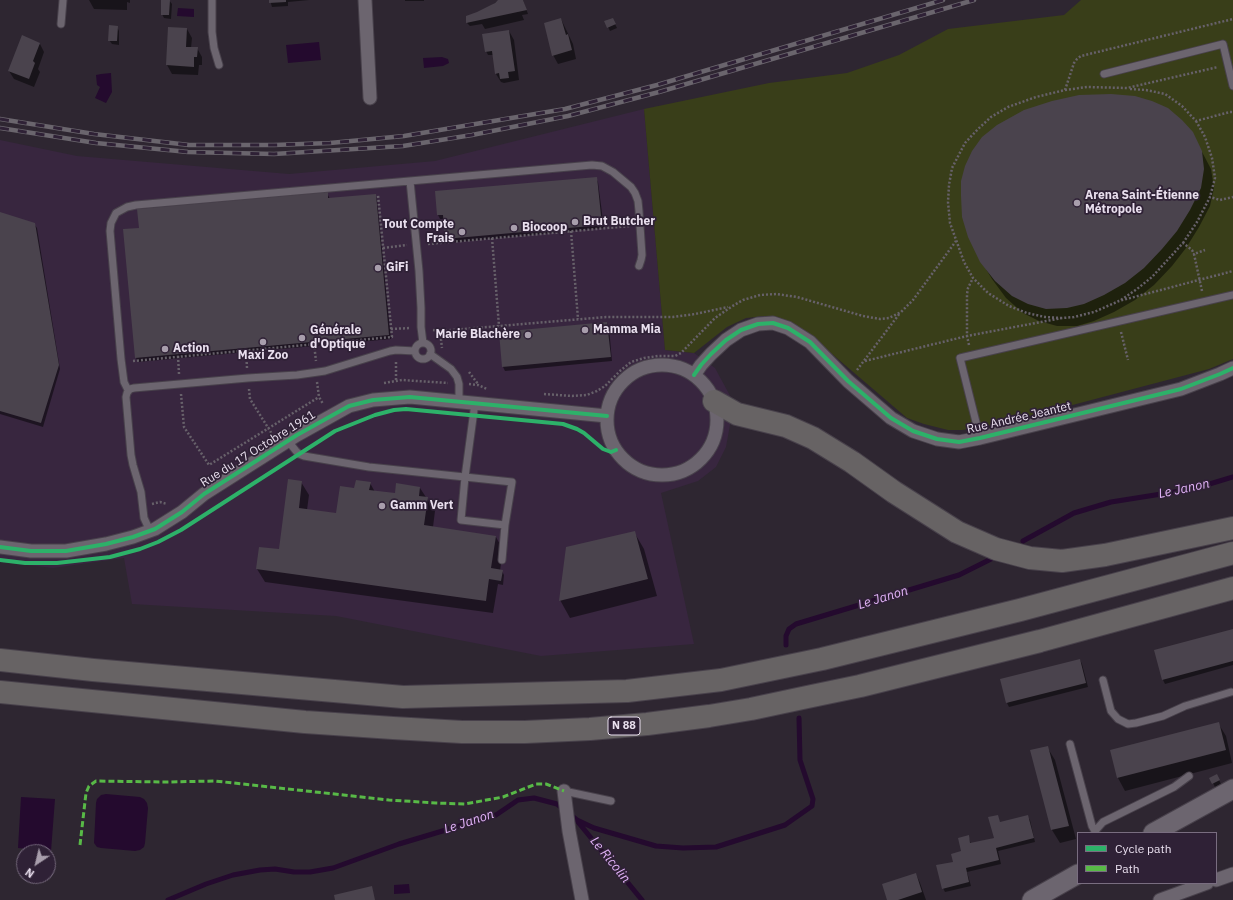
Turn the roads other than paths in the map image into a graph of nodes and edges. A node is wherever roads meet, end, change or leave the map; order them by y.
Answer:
1 (63, 0) edge
2 (212, 0) edge
3 (365, 0) edge
4 (61, 24) dead end
5 (219, 65) dead end
6 (1104, 74) dead end
7 (1233, 86) edge
8 (370, 98) dead end
9 (410, 181) junction
10 (639, 266) dead end
11 (1233, 295) edge
12 (423, 343) junction
13 (415, 351) junction
14 (430, 354) junction
15 (1233, 368) edge
16 (694, 375) junction
17 (131, 389) junction
18 (459, 401) junction
19 (714, 401) junction
20 (475, 403) junction
21 (607, 416) junction
22 (980, 438) junction
23 (288, 441) junction
24 (465, 477) junction
25 (506, 525) junction
26 (1233, 528) edge
27 (150, 531) junction
28 (0, 547) edge
29 (1233, 553) edge
30 (502, 560) dead end
31 (1233, 588) edge
32 (0, 660) edge
33 (1103, 680) dead end
34 (0, 692) edge
35 (1232, 694) edge
36 (1070, 744) dead end
37 (1189, 776) dead end
38 (1233, 789) edge
39 (565, 796) joint
40 (611, 801) dead end
41 (1095, 832) edge
42 (1155, 832) edge
43 (1233, 874) edge
44 (1077, 875) edge
45 (1217, 880) edge
46 (1204, 884) edge
47 (582, 900) edge
48 (1032, 900) edge
49 (1160, 900) edge

1 - 4 lane
2 - 5 lane
3 - 8 street
6 - 7 lane
9 - 10 lane
9 - 12 lane
9 - 17 lane
11 - 22 lane
12 - 13 lane
12 - 14 lane
13 - 14 lane
13 - 17 lane
14 - 18 lane
15 - 22 street, Rue Andrée Jeantet
16 - 19 street
16 - 21 street
16 - 22 street, Rue Andrée Jeantet
17 - 27 lane
18 - 20 street, Rue du 17 Octobre 1961
18 - 23 street, Rue du 17 Octobre 1961
19 - 21 street
19 - 26 highway
20 - 21 street, Rue du 17 Octobre 1961
20 - 24 lane
23 - 24 lane
23 - 27 street, Rue du 17 Octobre 1961
24 - 25 lane
24 - 25 lane
25 - 30 lane
27 - 28 street, Rue du 17 Octobre 1961
29 - 32 highway
31 - 34 highway, N 88
33 - 35 lane
36 - 41 lane
37 - 41 lane
38 - 42 main road
39 - 40 lane
39 - 47 street
43 - 45 street
44 - 48 main road
46 - 49 street

